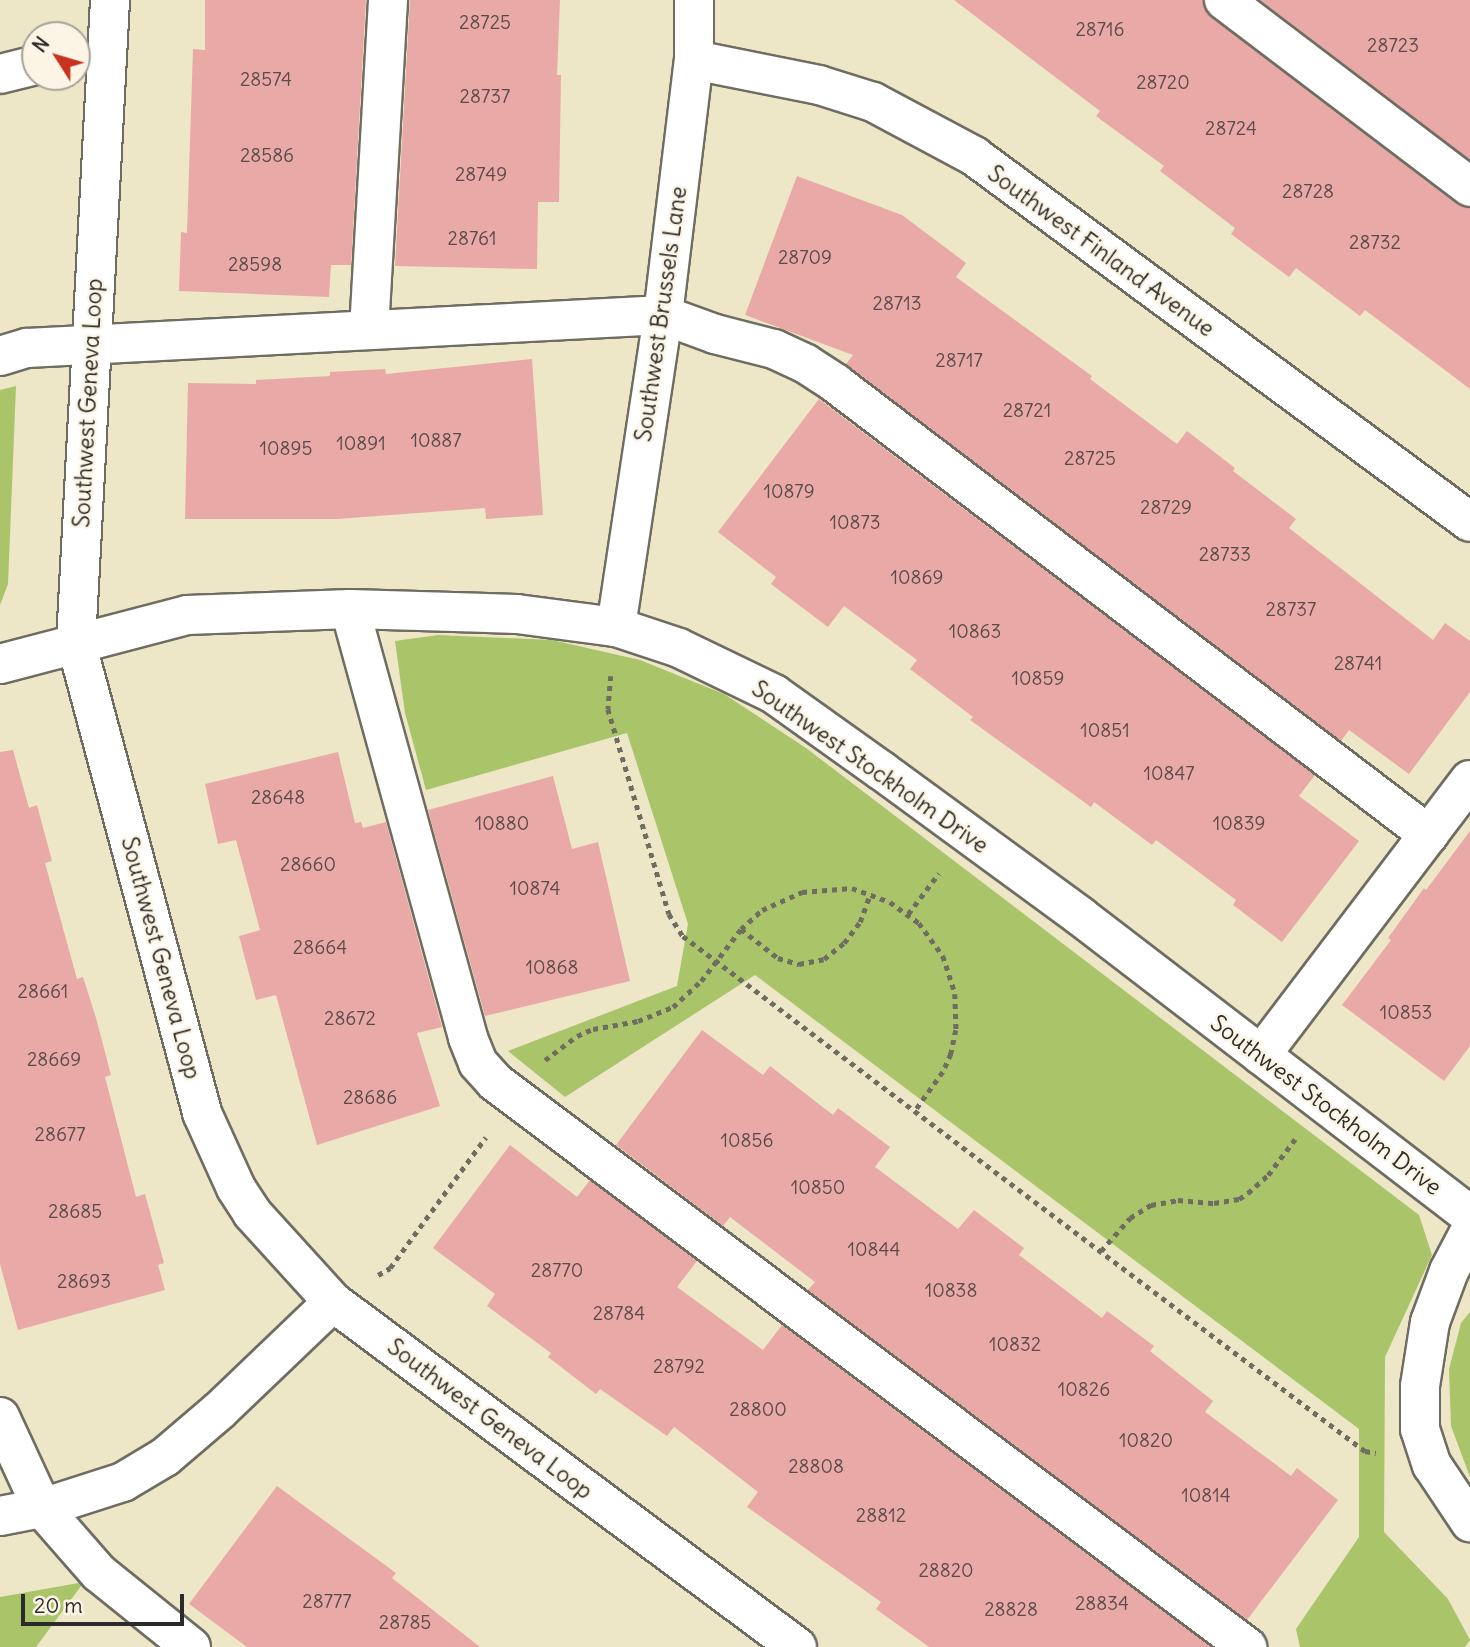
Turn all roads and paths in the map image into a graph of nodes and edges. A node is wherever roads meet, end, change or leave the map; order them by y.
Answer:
1 (110, 0) edge
2 (388, 0) edge
3 (694, 0) edge
4 (1224, 0) edge
5 (92, 50) edge
6 (694, 60) junction
7 (21, 69) edge
8 (0, 74) edge
9 (1470, 187) edge
10 (663, 315) junction
11 (369, 330) junction
12 (91, 345) junction
13 (0, 356) edge
14 (1470, 522) edge
15 (350, 609) junction
16 (616, 627) junction
17 (76, 642) junction
18 (0, 664) edge
19 (1470, 780) edge
20 (1429, 835) junction
21 (870, 894) junction
22 (741, 929) junction
23 (717, 961) junction
24 (1261, 1055) junction
25 (516, 1097) junction
26 (1322, 1102) junction
27 (915, 1111) junction
28 (1470, 1215) edge
29 (1470, 1231) edge
30 (1101, 1251) junction
31 (333, 1302) junction
32 (0, 1417) edge
33 (1432, 1465) junction
34 (42, 1508) junction
35 (0, 1516) edge
36 (1470, 1522) edge
37 (191, 1647) edge
38 (797, 1647) edge
39 (1247, 1647) edge

1 - 5 street, Southwest Geneva Loop
2 - 11 street
3 - 6 street, Southwest Brussels Lane
4 - 9 street
5 - 12 street, Southwest Geneva Loop
6 - 10 street, Southwest Brussels Lane
6 - 14 street, Southwest Finland Avenue
7 - 8 street
10 - 11 street
10 - 16 street, Southwest Brussels Lane
10 - 20 street
11 - 12 street
12 - 13 street
12 - 17 street, Southwest Geneva Loop
15 - 16 street, Southwest Stockholm Drive
15 - 17 street, Southwest Stockholm Drive
15 - 25 street
16 - 23 path
16 - 24 street, Southwest Stockholm Drive
17 - 18 street, Southwest Stockholm Drive
17 - 31 street, Southwest Geneva Loop
19 - 20 street
20 - 24 street
21 - 22 path
21 - 22 path
21 - 27 path
22 - 23 path
23 - 25 path
23 - 27 path
24 - 26 street, Southwest Stockholm Drive
25 - 31 path
25 - 39 street
26 - 28 street, Southwest Stockholm Drive
26 - 30 path
27 - 30 path
29 - 33 street
30 - 33 path
31 - 34 street
31 - 38 street, Southwest Geneva Loop
32 - 34 street
33 - 36 street
34 - 35 street
34 - 37 street

